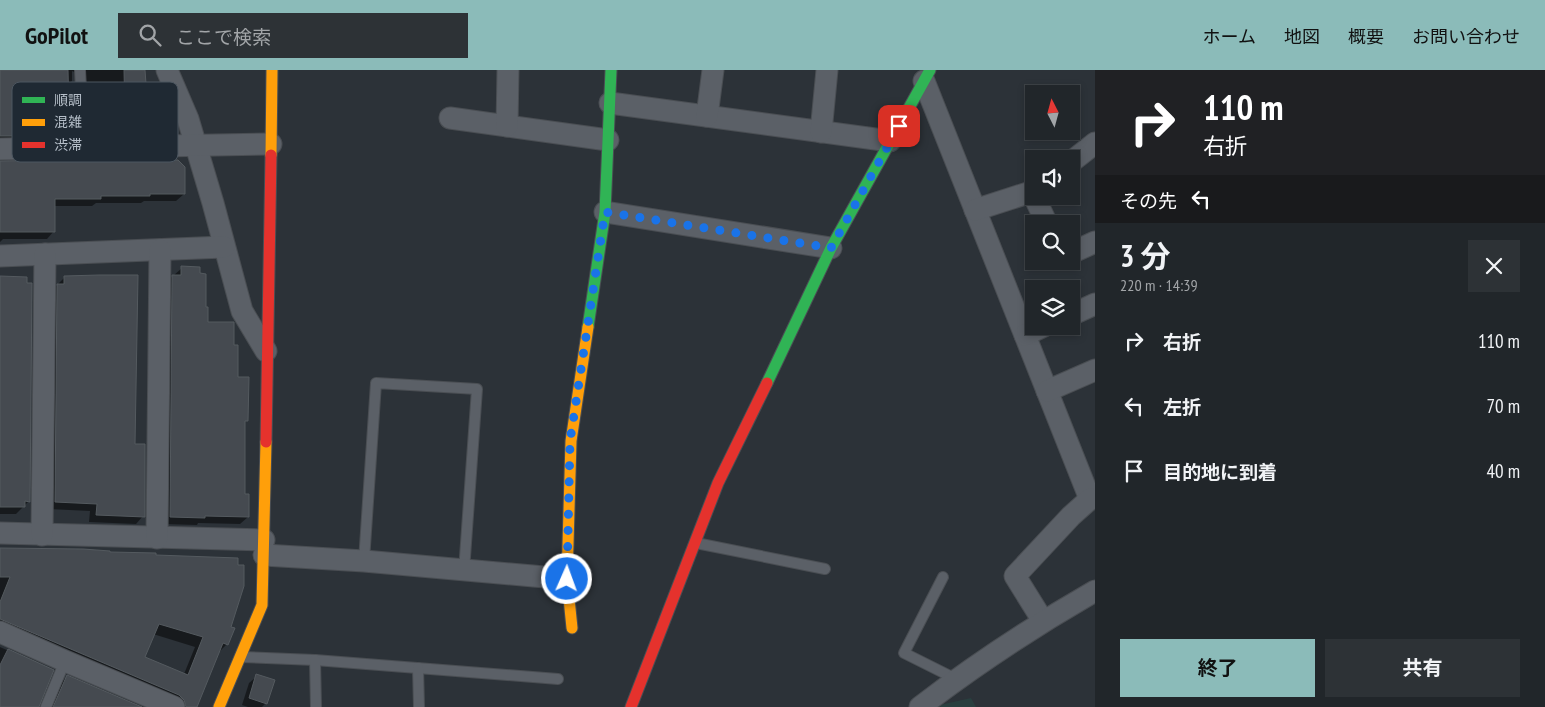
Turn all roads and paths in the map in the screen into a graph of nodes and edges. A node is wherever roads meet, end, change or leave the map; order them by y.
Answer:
1 (166, 70) edge
2 (272, 70) edge
3 (508, 70) edge
4 (611, 70) edge
5 (713, 70) edge
6 (827, 70) edge
7 (927, 75) edge
8 (171, 82) edge
9 (178, 97) edge
10 (610, 103) junction
11 (706, 116) junction
12 (450, 118) dead end
13 (507, 126) junction
14 (821, 132) junction
15 (608, 140) junction
16 (890, 141) junction
17 (1095, 143) edge
18 (271, 144) junction
19 (178, 146) edge
20 (195, 146) junction
21 (1080, 155) edge
22 (1025, 196) edge
23 (975, 210) junction
24 (605, 212) junction
25 (1095, 242) edge
26 (224, 247) junction
27 (831, 248) junction
28 (1080, 249) edge
29 (160, 250) junction
30 (45, 254) junction
31 (0, 256) edge
32 (1095, 304) edge
33 (1080, 310) edge
34 (1025, 335) joint
35 (266, 351) junction
36 (1095, 370) edge
37 (1047, 391) junction
38 (1093, 498) edge
39 (0, 533) edge
40 (42, 534) junction
41 (157, 538) junction
42 (695, 543) junction
43 (264, 548) junction
44 (364, 561) junction
45 (825, 569) dead end
46 (464, 571) junction
47 (943, 577) dead end
48 (567, 579) junction
49 (1095, 591) edge
50 (1043, 621) junction
51 (572, 628) dead end
52 (0, 632) edge
53 (241, 657) junction
54 (315, 660) junction
55 (65, 661) junction
56 (418, 668) junction
57 (558, 678) dead end
58 (956, 679) junction
59 (46, 707) edge
60 (174, 707) edge
61 (219, 707) edge
62 (316, 707) edge
63 (419, 707) edge
64 (631, 707) edge
65 (920, 707) edge

1 - 8 street
2 - 18 street
3 - 13 street
4 - 10 street
5 - 11 street
6 - 14 street
7 - 16 street
7 - 23 street
9 - 20 street
10 - 11 street
10 - 15 street
11 - 14 street
12 - 13 street
13 - 15 street
14 - 16 street
15 - 24 street
16 - 27 street
17 - 21 street
18 - 20 street
18 - 35 street
19 - 20 street
20 - 26 street
22 - 23 street
23 - 34 street
24 - 27 street
24 - 48 street
25 - 28 street
26 - 29 street
26 - 35 street
27 - 42 street
29 - 30 street
29 - 41 street
30 - 31 street
30 - 40 street
32 - 33 street
34 - 37 street
35 - 43 street
36 - 37 street
37 - 38 street
38 - 50 street
39 - 40 street
40 - 41 street
41 - 43 street
42 - 45 lane
42 - 64 street
43 - 44 street
43 - 53 street
44 - 46 street
44 - 46 lane
46 - 48 street
47 - 58 lane
48 - 51 street
49 - 50 street
50 - 58 street
52 - 55 street
53 - 54 lane
53 - 61 street
54 - 56 lane
54 - 62 lane
55 - 59 lane
55 - 60 street
56 - 57 lane
56 - 63 lane
58 - 65 street

